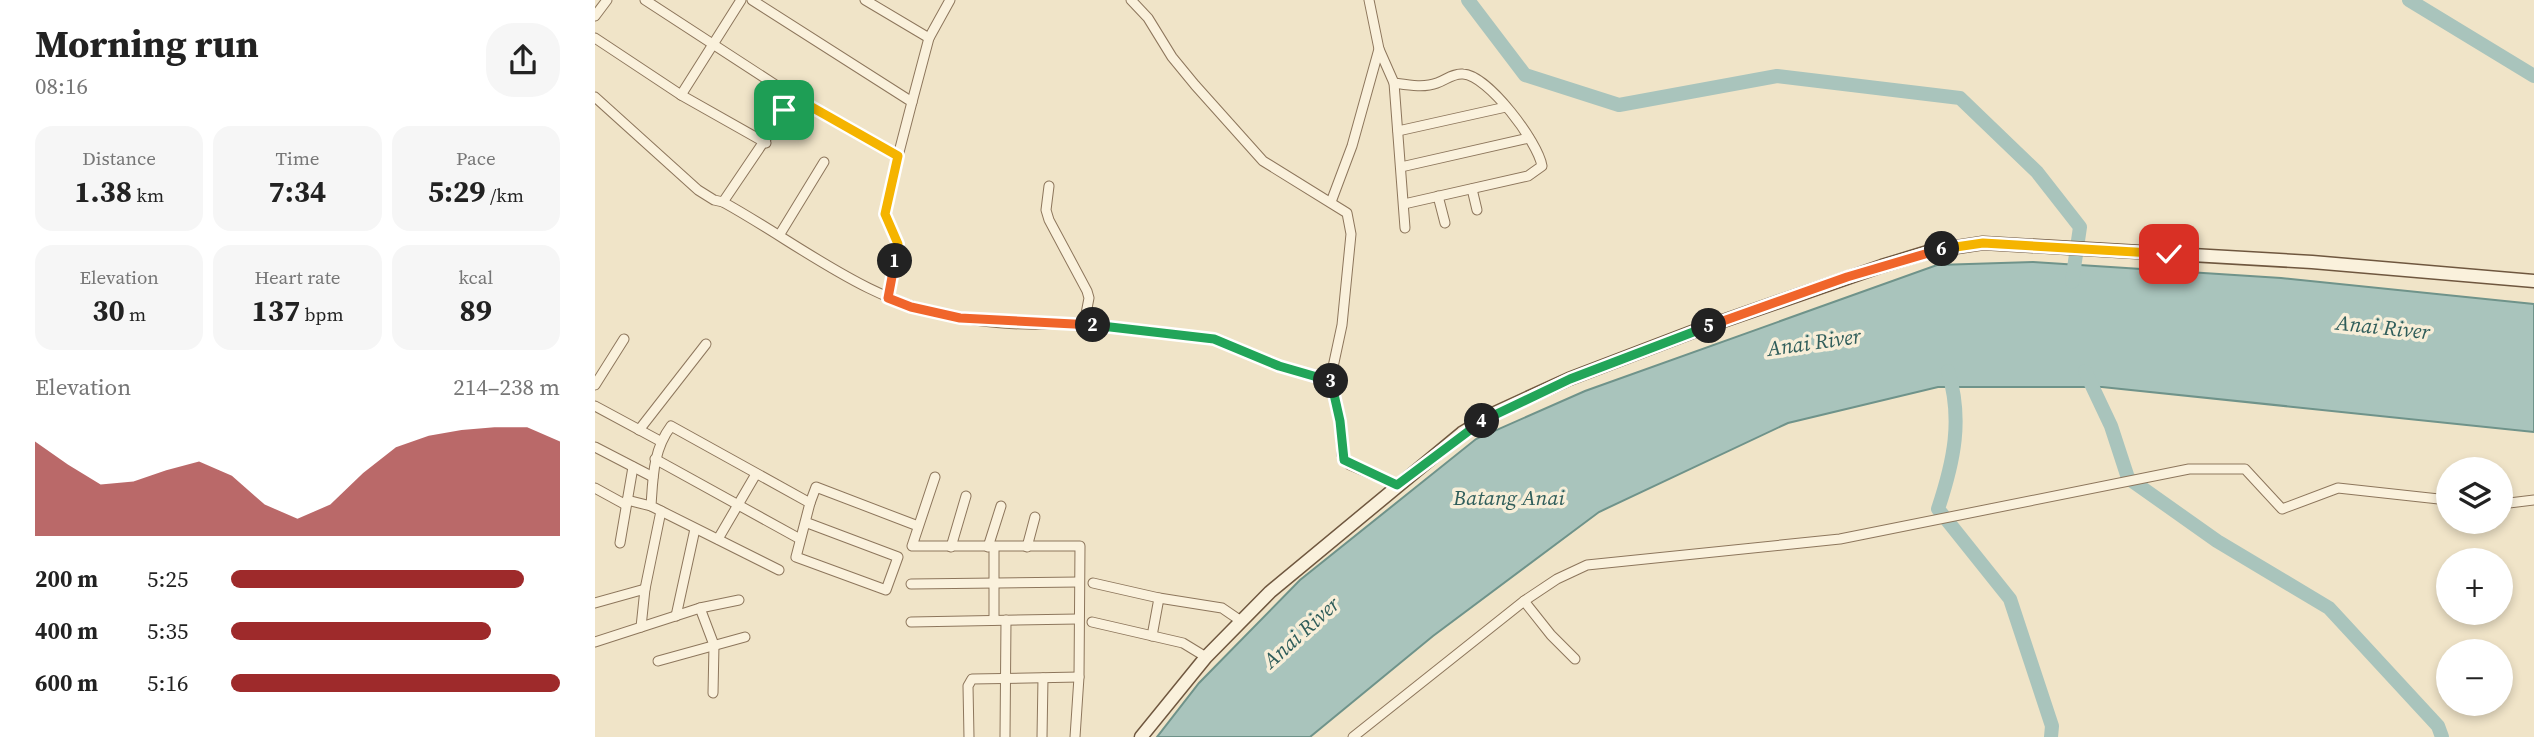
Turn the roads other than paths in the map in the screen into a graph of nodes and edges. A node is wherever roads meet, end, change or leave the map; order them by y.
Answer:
1 (607, 0) edge
2 (645, 0) edge
3 (741, 0) edge
4 (752, 0) edge
5 (865, 0) edge
6 (950, 0) edge
7 (1131, 0) edge
8 (1369, 0) edge
9 (595, 16) edge
10 (595, 38) edge
11 (929, 38) junction
12 (715, 43) junction
13 (1380, 49) junction
14 (1394, 83) junction
15 (681, 95) junction
16 (595, 97) edge
17 (794, 97) junction
18 (912, 102) junction
19 (1506, 107) junction
20 (1398, 131) junction
21 (1529, 138) junction
22 (766, 142) junction
23 (898, 156) junction
24 (824, 162) dead end
25 (1401, 167) junction
26 (1049, 186) dead end
27 (1472, 188) junction
28 (1438, 196) junction
29 (723, 202) junction
30 (1331, 202) junction
31 (1404, 204) junction
32 (1477, 210) dead end
33 (1445, 223) dead end
34 (1405, 228) dead end
35 (780, 234) junction
36 (2534, 281) edge
37 (888, 298) junction
38 (1084, 324) junction
39 (624, 339) dead end
40 (706, 344) dead end
41 (1331, 381) junction
42 (595, 385) edge
43 (595, 406) edge
44 (639, 430) junction
45 (660, 441) junction
46 (595, 447) edge
47 (655, 459) junction
48 (633, 467) junction
49 (756, 474) junction
50 (653, 477) junction
51 (935, 477) dead end
52 (1397, 485) junction
53 (595, 488) edge
54 (965, 496) dead end
55 (2436, 499) edge
56 (2534, 500) edge
57 (627, 502) junction
58 (810, 503) junction
59 (2513, 503) edge
60 (651, 506) junction
61 (736, 506) junction
62 (1001, 506) dead end
63 (661, 512) junction
64 (1035, 517) dead end
65 (805, 522) junction
66 (918, 526) junction
67 (695, 529) junction
68 (718, 538) junction
69 (800, 538) junction
70 (620, 543) dead end
71 (951, 547) junction
72 (991, 547) junction
73 (1027, 547) junction
74 (779, 570) dead end
75 (1079, 582) junction
76 (994, 583) junction
77 (1093, 583) dead end
78 (911, 584) dead end
79 (645, 589) junction
80 (1159, 598) junction
81 (739, 600) dead end
82 (1524, 601) junction
83 (595, 603) edge
84 (700, 608) junction
85 (676, 616) junction
86 (1079, 619) junction
87 (993, 620) junction
88 (1006, 620) junction
89 (1241, 621) junction
90 (911, 622) dead end
91 (1092, 622) dead end
92 (641, 627) junction
93 (1152, 636) junction
94 (745, 637) dead end
95 (595, 642) edge
96 (714, 645) junction
97 (1206, 657) junction
98 (1575, 659) dead end
99 (658, 661) dead end
100 (1079, 677) junction
101 (1005, 678) junction
102 (1043, 678) junction
103 (713, 693) dead end
104 (969, 737) edge
105 (1005, 737) edge
106 (1042, 737) edge
107 (1075, 737) edge
108 (1141, 737) edge
109 (1353, 737) edge

1 - 9 street
2 - 12 street
3 - 12 street
4 - 18 street
5 - 11 street
6 - 11 street
7 - 30 street
8 - 13 street
10 - 15 street
11 - 18 street
12 - 15 street
12 - 17 street
13 - 14 street
13 - 30 street
14 - 19 street
14 - 20 street
15 - 22 street
16 - 29 street
17 - 22 street
17 - 23 street
18 - 23 street
19 - 20 street
19 - 21 street
20 - 25 street
21 - 25 street
21 - 27 street
22 - 29 street
23 - 37 street
24 - 35 street
25 - 31 street
26 - 38 street
27 - 28 street
27 - 32 street
28 - 31 street
28 - 33 street
29 - 35 street
30 - 41 street
31 - 34 street
35 - 37 street
36 - 52 street
37 - 38 street
38 - 41 street
39 - 42 street
40 - 44 street
41 - 52 street
43 - 44 street
44 - 45 street
45 - 47 street
45 - 49 street
46 - 48 street
47 - 50 street
47 - 61 street
48 - 50 street
48 - 57 street
49 - 58 street
49 - 61 street
50 - 60 street
51 - 66 street
52 - 89 street
53 - 57 street
54 - 71 street
55 - 82 street
56 - 59 street
57 - 60 street
57 - 70 street
58 - 65 street
58 - 66 street
60 - 63 street
61 - 68 street
61 - 69 street
62 - 72 street
63 - 67 street
63 - 79 street
64 - 73 street
65 - 69 street
65 - 69 street
66 - 71 street
67 - 68 street
67 - 85 street
68 - 74 street
71 - 72 street
72 - 73 street
72 - 76 street
73 - 75 street
75 - 76 street
75 - 86 street
76 - 78 street
76 - 87 street
77 - 80 street
79 - 83 street
79 - 92 street
80 - 89 street
80 - 93 street
81 - 84 street
82 - 98 street
82 - 109 street
84 - 85 street
84 - 96 street
85 - 92 street
86 - 88 street
86 - 100 street
87 - 88 street
87 - 90 street
88 - 101 street
89 - 97 street
91 - 93 street
92 - 95 street
93 - 97 street
94 - 96 street
96 - 99 street
96 - 103 street
97 - 108 street
100 - 102 street
100 - 107 street
101 - 102 street
101 - 104 street
101 - 105 street
102 - 106 street

